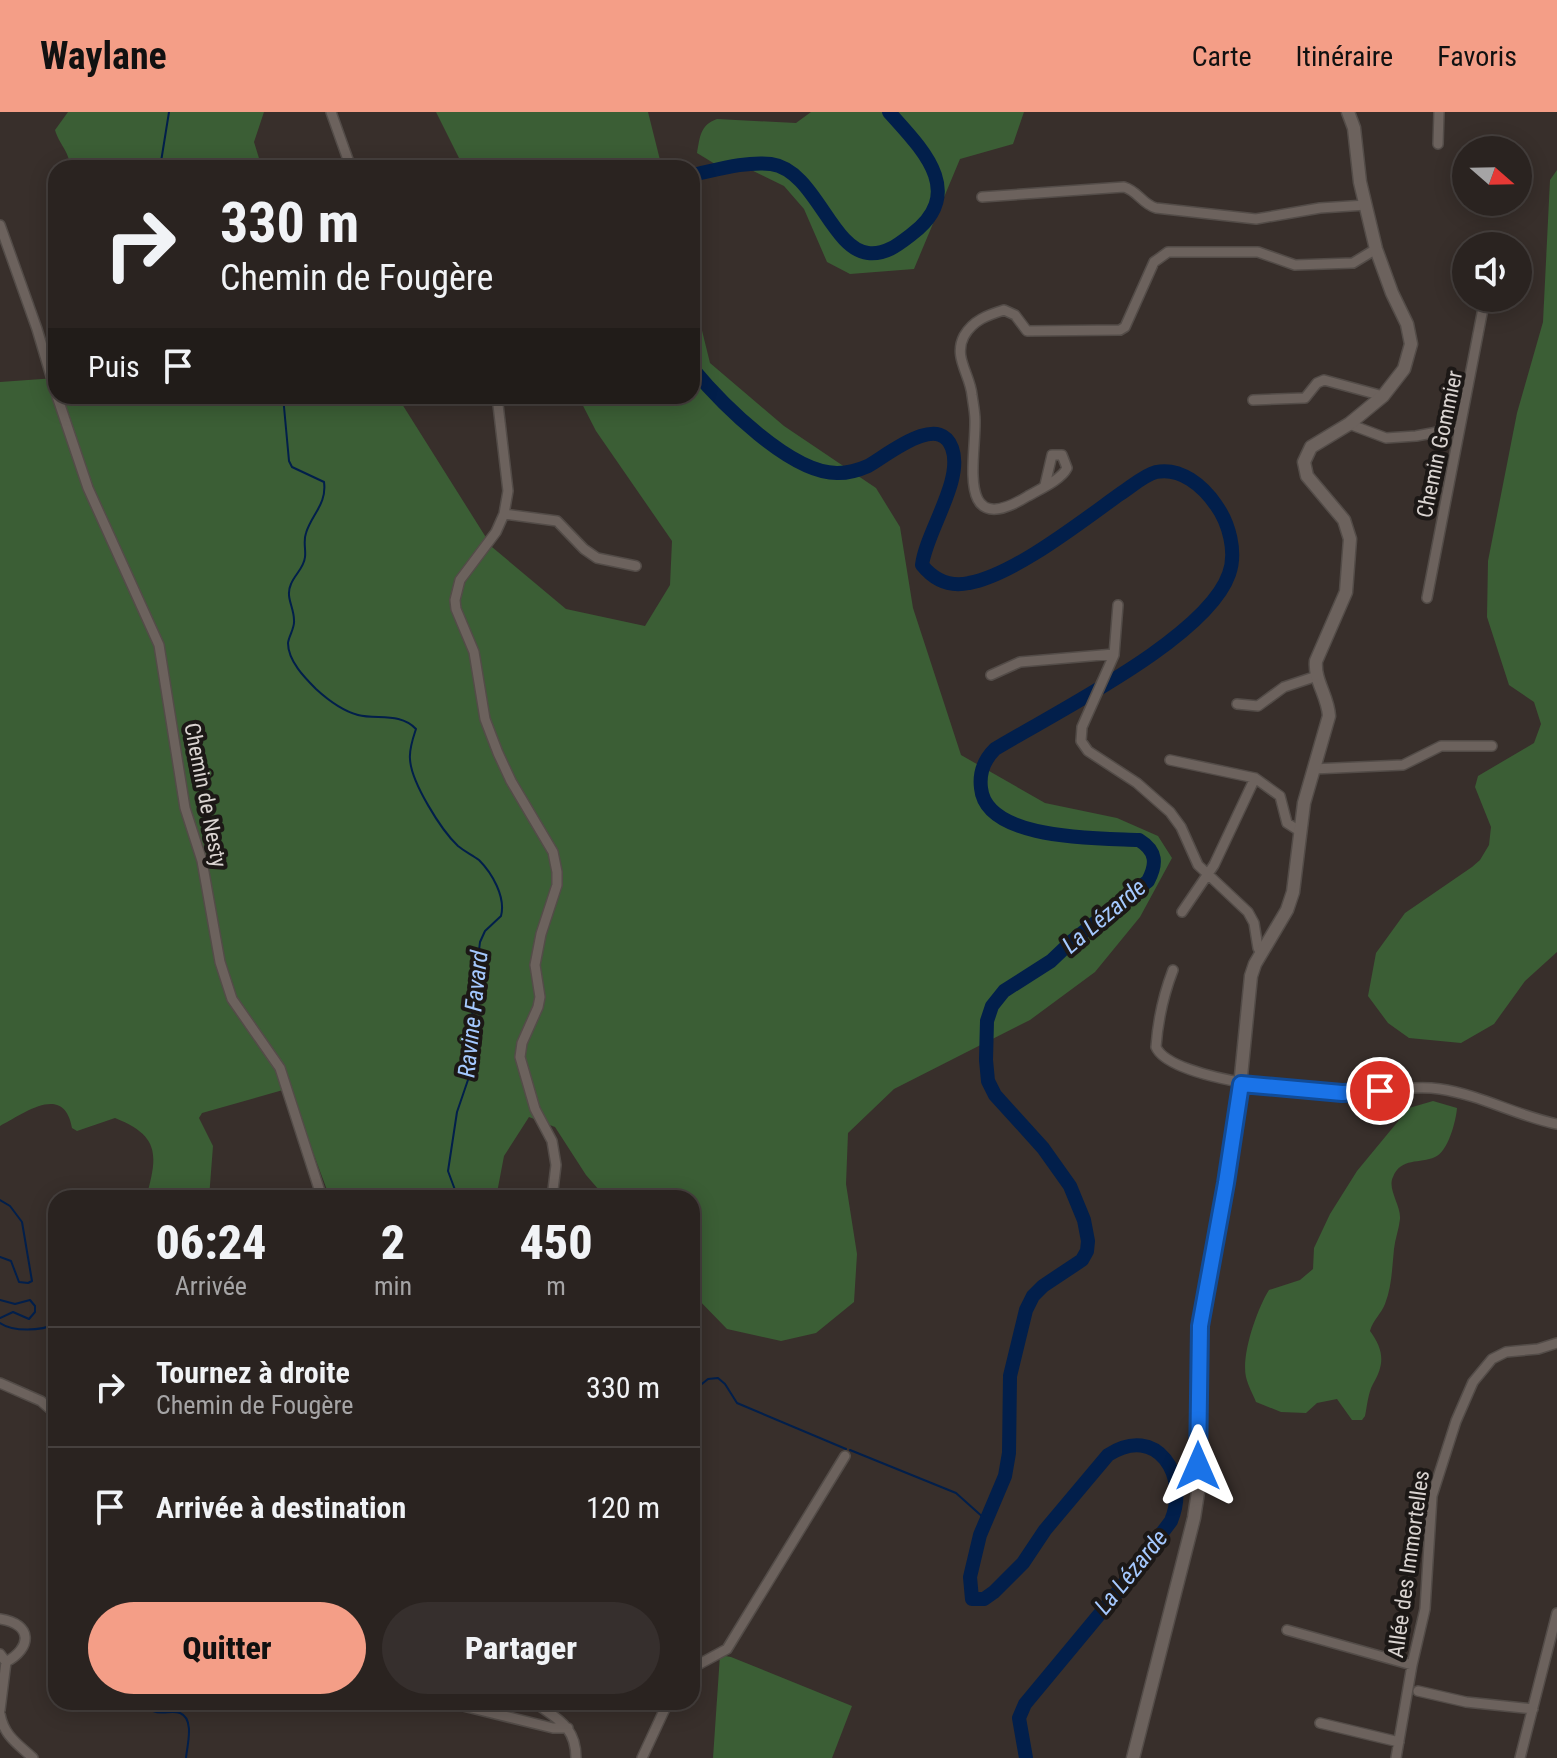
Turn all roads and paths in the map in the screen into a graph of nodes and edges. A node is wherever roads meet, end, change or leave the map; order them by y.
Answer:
1 (331, 112) edge
2 (1348, 112) edge
3 (1439, 112) edge
4 (1438, 144) dead end
5 (348, 160) edge
6 (982, 197) dead end
7 (1366, 205) junction
8 (0, 225) edge
9 (1376, 249) junction
10 (1483, 312) edge
11 (48, 367) edge
12 (1383, 396) junction
13 (1253, 400) dead end
14 (59, 404) edge
15 (498, 404) edge
16 (1349, 424) junction
17 (1459, 428) junction
18 (1045, 485) dead end
19 (504, 514) junction
20 (636, 566) dead end
21 (1427, 598) dead end
22 (1118, 605) dead end
23 (1114, 654) junction
24 (991, 675) dead end
25 (1317, 676) junction
26 (1237, 704) dead end
27 (1492, 746) dead end
28 (1170, 760) dead end
29 (1313, 769) junction
30 (1255, 778) junction
31 (1301, 832) junction
32 (1209, 876) junction
33 (1182, 912) dead end
34 (1261, 953) junction
35 (1173, 970) dead end
36 (1241, 1084) junction
37 (1557, 1124) edge
38 (319, 1190) edge
39 (553, 1190) edge
40 (1557, 1343) edge
41 (0, 1383) edge
42 (48, 1407) edge
43 (845, 1456) dead end
44 (1557, 1613) edge
45 (0, 1619) edge
46 (1287, 1630) dead end
47 (3, 1658) edge
48 (700, 1664) edge
49 (1412, 1665) junction
50 (1418, 1691) dead end
51 (1533, 1709) junction
52 (480, 1710) edge
53 (544, 1710) edge
54 (664, 1710) edge
55 (0, 1712) edge
56 (1320, 1723) dead end
57 (568, 1728) junction
58 (1399, 1742) junction
59 (33, 1758) edge
60 (576, 1758) edge
61 (642, 1758) edge
62 (1133, 1758) edge
63 (1396, 1758) edge
64 (1520, 1758) edge

1 - 5 street
2 - 7 main road
3 - 4 street
6 - 7 street
7 - 9 main road
8 - 11 street, Chemin de Nesty
9 - 12 main road
9 - 18 street
10 - 17 street, Chemin Gommier
12 - 13 street
12 - 16 main road
14 - 38 street, Chemin de Nesty
15 - 19 street
16 - 17 street
16 - 25 main road
17 - 21 street, Chemin Gommier
19 - 20 street
19 - 39 street
22 - 23 street
23 - 24 street
23 - 32 street
25 - 26 street
25 - 29 main road
27 - 29 street
28 - 30 street
29 - 31 main road
30 - 31 street
30 - 32 street
31 - 34 main road
32 - 33 street
32 - 34 street
34 - 36 main road
35 - 36 street
36 - 37 street
36 - 62 main road
40 - 49 street, Allée des Immortelles
41 - 42 street
43 - 48 street
44 - 51 street
45 - 47 street
46 - 49 street
47 - 55 street
49 - 58 street, Allée des Immortelles
50 - 51 street
51 - 64 street
52 - 57 street
53 - 57 street
54 - 61 street
55 - 59 street
56 - 58 street
57 - 60 street
58 - 63 street, Allée des Immortelles

